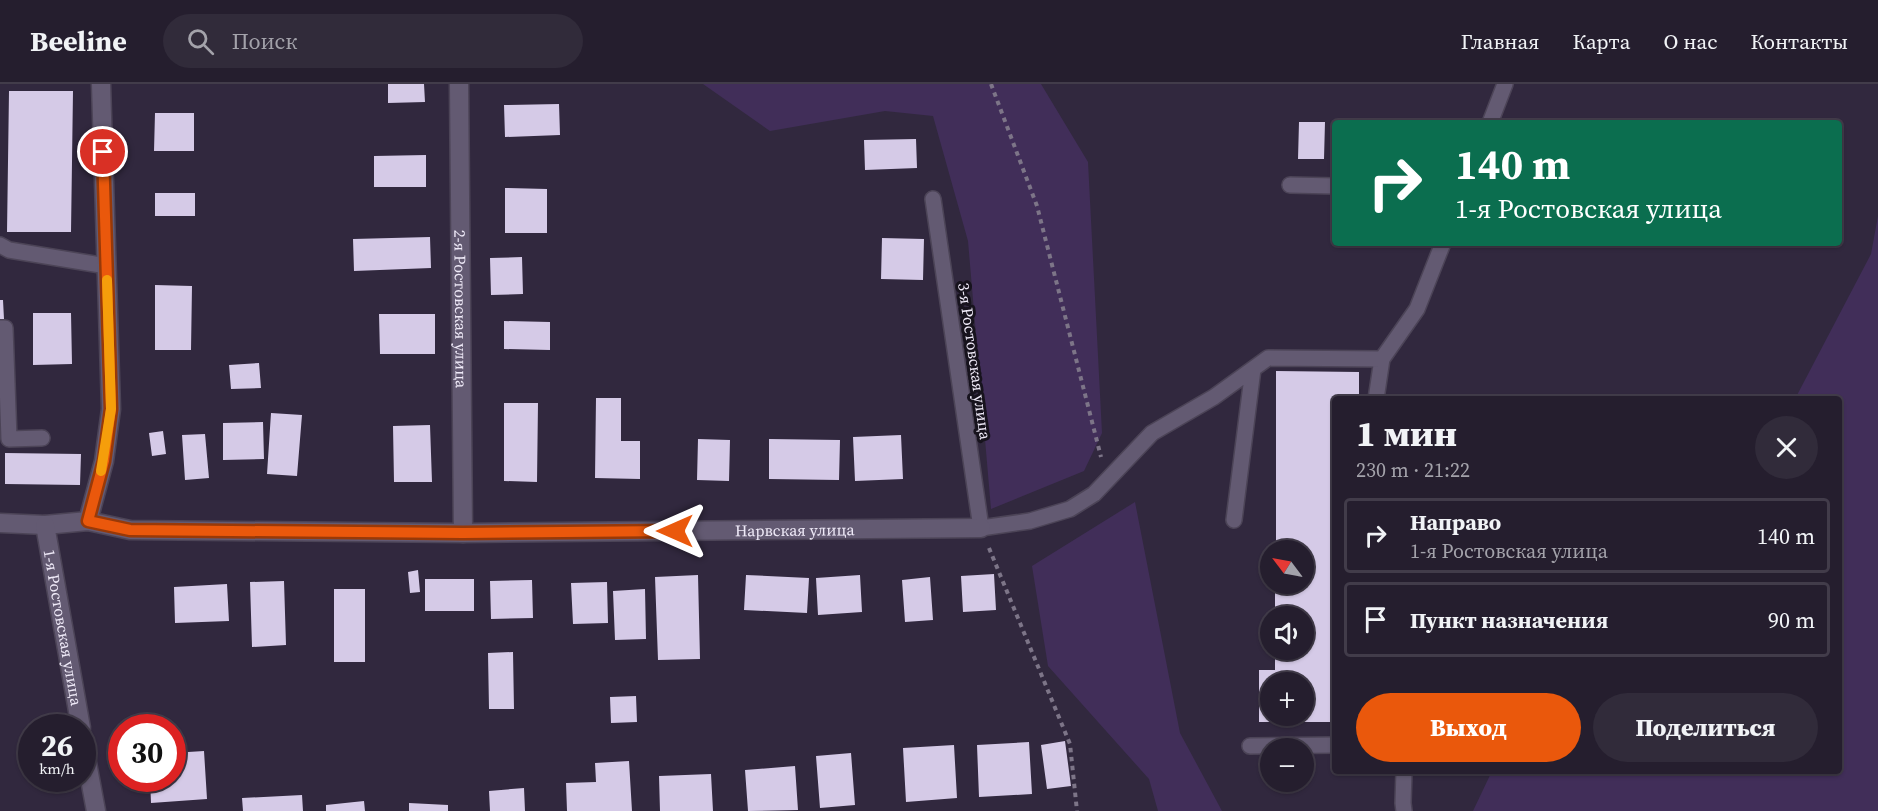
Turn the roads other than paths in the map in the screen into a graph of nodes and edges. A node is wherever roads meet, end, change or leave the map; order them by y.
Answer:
1 (101, 84) edge
2 (459, 84) edge
3 (1505, 84) edge
4 (1491, 120) edge
5 (1290, 185) dead end
6 (1332, 186) edge
7 (933, 199) dead end
8 (0, 245) edge
9 (1442, 246) edge
10 (107, 266) junction
11 (0, 328) edge
12 (1382, 359) junction
13 (1253, 369) junction
14 (1376, 396) edge
15 (4, 438) edge
16 (42, 438) dead end
17 (1234, 520) dead end
18 (88, 521) junction
19 (0, 523) edge
20 (45, 525) junction
21 (981, 528) junction
22 (463, 533) junction
23 (79, 714) edge
24 (1332, 745) edge
25 (1250, 746) dead end
26 (1404, 774) edge
27 (92, 792) edge
28 (96, 811) edge
29 (1404, 811) edge

1 - 10 street
2 - 22 street, 2-я Ростовская улица
3 - 4 lane
5 - 6 lane
7 - 21 lane, 3-я Ростовская улица
8 - 10 lane
9 - 12 lane
10 - 18 street
11 - 15 lane
12 - 13 lane
12 - 14 lane
13 - 17 lane
13 - 21 lane
15 - 16 lane
18 - 20 street, Нарвская улица
18 - 22 street, Нарвская улица
19 - 20 street, Нарвская улица
20 - 23 street, 1-я Ростовская улица
21 - 22 street, Нарвская улица
24 - 25 lane
26 - 29 lane
27 - 28 street

